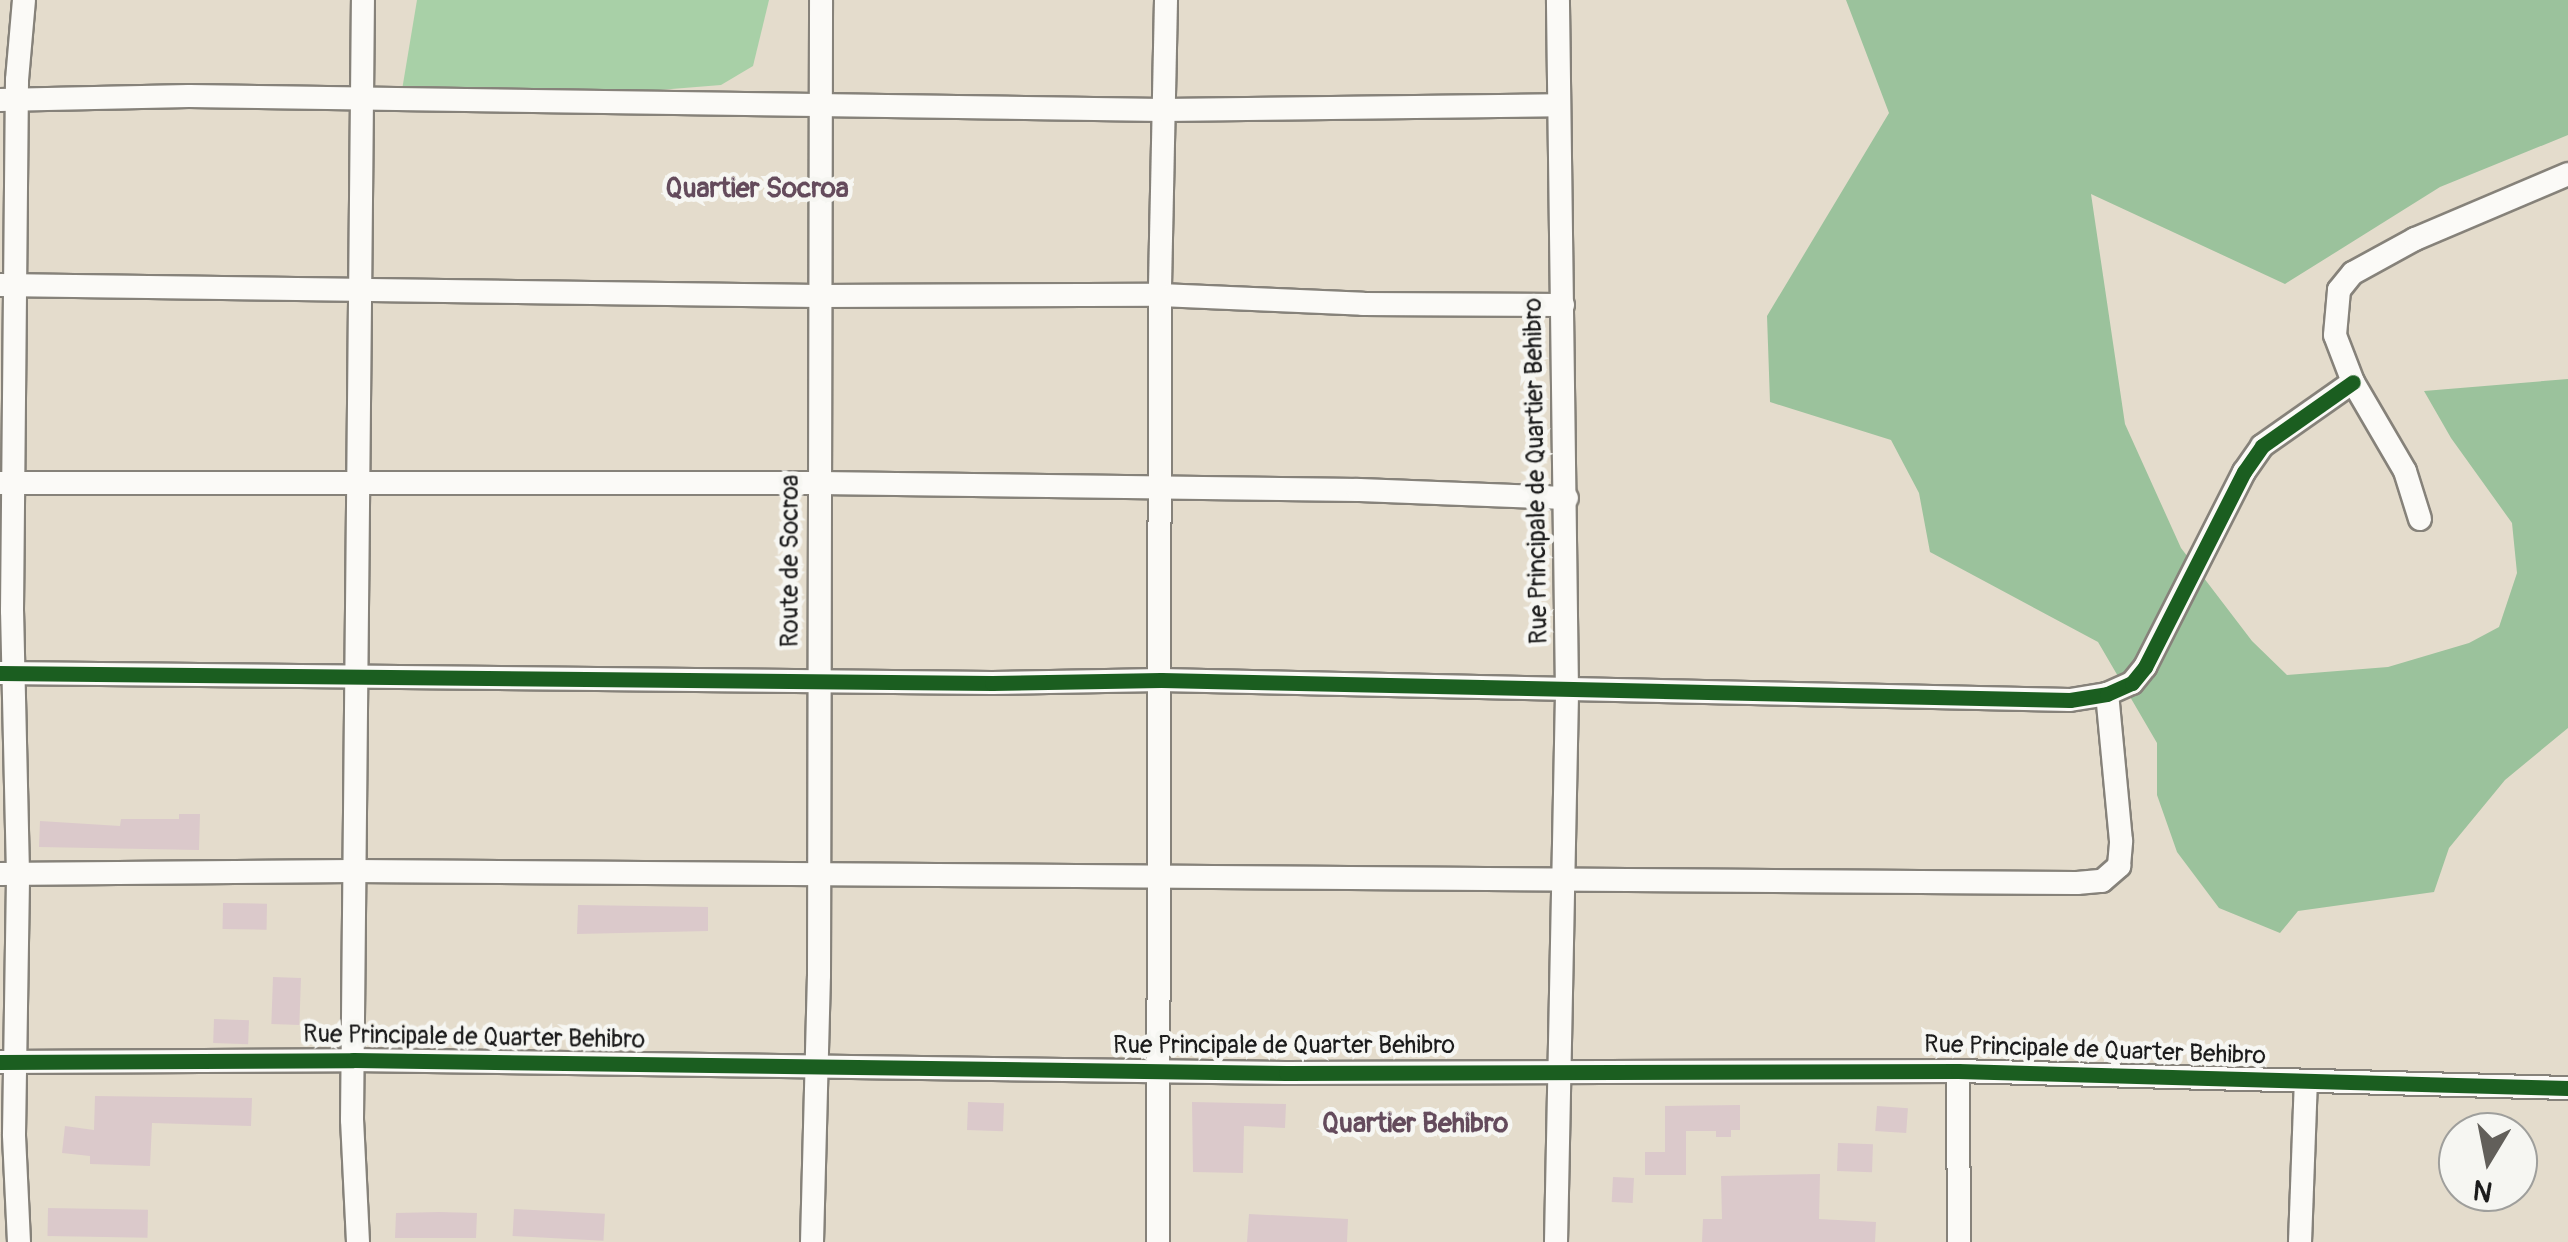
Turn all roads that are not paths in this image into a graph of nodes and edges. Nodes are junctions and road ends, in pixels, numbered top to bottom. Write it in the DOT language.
graph roads {
  1 [pos="24,0"];
  2 [pos="362,0"];
  3 [pos="821,0"];
  4 [pos="1166,0"];
  5 [pos="1558,0"];
  6 [pos="8,100"];
  7 [pos="361,102"];
  8 [pos="821,104"];
  9 [pos="1558,105"];
  10 [pos="1163,110"];
  11 [pos="2568,174"];
  12 [pos="7,285"];
  13 [pos="359,287"];
  14 [pos="1160,295"];
  15 [pos="818,296"];
  16 [pos="1563,305"];
  17 [pos="2354,382"];
  18 [pos="819,482"];
  19 [pos="7,483"];
  20 [pos="359,484"];
  21 [pos="1163,487"];
  22 [pos="1568,498"];
  23 [pos="2420,519"];
  24 [pos="7,673"];
  25 [pos="355,674"];
  26 [pos="818,679"];
  27 [pos="1161,680"];
  28 [pos="1567,692"];
  29 [pos="2107,694"];
  30 [pos="353,871"];
  31 [pos="9,874"];
  32 [pos="819,874"];
  33 [pos="1157,877"];
  34 [pos="1562,882"];
  35 [pos="353,1060"];
  36 [pos="7,1062"];
  37 [pos="816,1065"];
  38 [pos="1958,1070"];
  39 [pos="1556,1071"];
  40 [pos="1159,1072"];
  41 [pos="2306,1082"];
  42 [pos="2568,1088"];
  43 [pos="18,1242"];
  44 [pos="358,1242"];
  45 [pos="812,1242"];
  46 [pos="1158,1242"];
  47 [pos="1556,1242"];
  48 [pos="1959,1242"];
  49 [pos="2300,1242"];
  1 -- 6 [label="street"];
  2 -- 7 [label="street"];
  3 -- 8 [label="street, Route de Socroa"];
  4 -- 10 [label="street"];
  5 -- 9 [label="street, Rue Principale de Quartier Behibro"];
  6 -- 7 [label="street"];
  6 -- 12 [label="street"];
  7 -- 8 [label="street"];
  7 -- 13 [label="street"];
  8 -- 10 [label="street"];
  8 -- 15 [label="street, Route de Socroa"];
  9 -- 10 [label="street"];
  9 -- 16 [label="street, Rue Principale de Quartier Behibro"];
  10 -- 14 [label="street"];
  11 -- 17 [label="street"];
  12 -- 13 [label="street"];
  12 -- 19 [label="street"];
  13 -- 15 [label="street"];
  13 -- 20 [label="street"];
  14 -- 15 [label="street"];
  14 -- 16 [label="street"];
  14 -- 21 [label="street"];
  15 -- 18 [label="street, Route de Socroa"];
  16 -- 22 [label="street, Rue Principale de Quartier Behibro"];
  17 -- 23 [label="street"];
  17 -- 29 [label="street"];
  18 -- 20 [label="street"];
  18 -- 21 [label="street"];
  18 -- 26 [label="street, Route de Socroa"];
  19 -- 20 [label="street"];
  19 -- 24 [label="street"];
  20 -- 25 [label="street"];
  21 -- 22 [label="street"];
  21 -- 27 [label="street"];
  22 -- 28 [label="street, Rue Principale de Quartier Behibro"];
  24 -- 25 [label="street"];
  24 -- 31 [label="street"];
  25 -- 26 [label="street"];
  25 -- 30 [label="street"];
  26 -- 27 [label="street"];
  26 -- 32 [label="street, Route de Socroa"];
  27 -- 28 [label="street"];
  27 -- 33 [label="street"];
  28 -- 29 [label="street"];
  28 -- 34 [label="street, Rue Principale de Quartier Behibro"];
  29 -- 34 [label="street"];
  30 -- 31 [label="street"];
  30 -- 32 [label="street"];
  30 -- 35 [label="street"];
  31 -- 36 [label="street"];
  32 -- 33 [label="street"];
  32 -- 37 [label="street, Route de Socroa"];
  33 -- 34 [label="street"];
  33 -- 40 [label="street"];
  34 -- 39 [label="street, Rue Principale de Quartier Behibro"];
  35 -- 36 [label="street, Rue Principale de Quarter Behibro"];
  35 -- 37 [label="street, Rue Principale de Quarter Behibro"];
  35 -- 44 [label="street"];
  36 -- 43 [label="street"];
  37 -- 40 [label="street, Rue Principale de Quarter Behibro"];
  37 -- 45 [label="street, Route de Socroa"];
  38 -- 39 [label="street, Rue Principale de Quarter Behibro"];
  38 -- 41 [label="street, Rue Principale de Quarter Behibro"];
  38 -- 48 [label="street"];
  39 -- 40 [label="street, Rue Principale de Quarter Behibro"];
  39 -- 47 [label="street, Rue Principale de Quartier Behibro"];
  40 -- 46 [label="street"];
  41 -- 42 [label="street, Rue Principale de Quarter Behibro"];
  41 -- 49 [label="street"];
}
